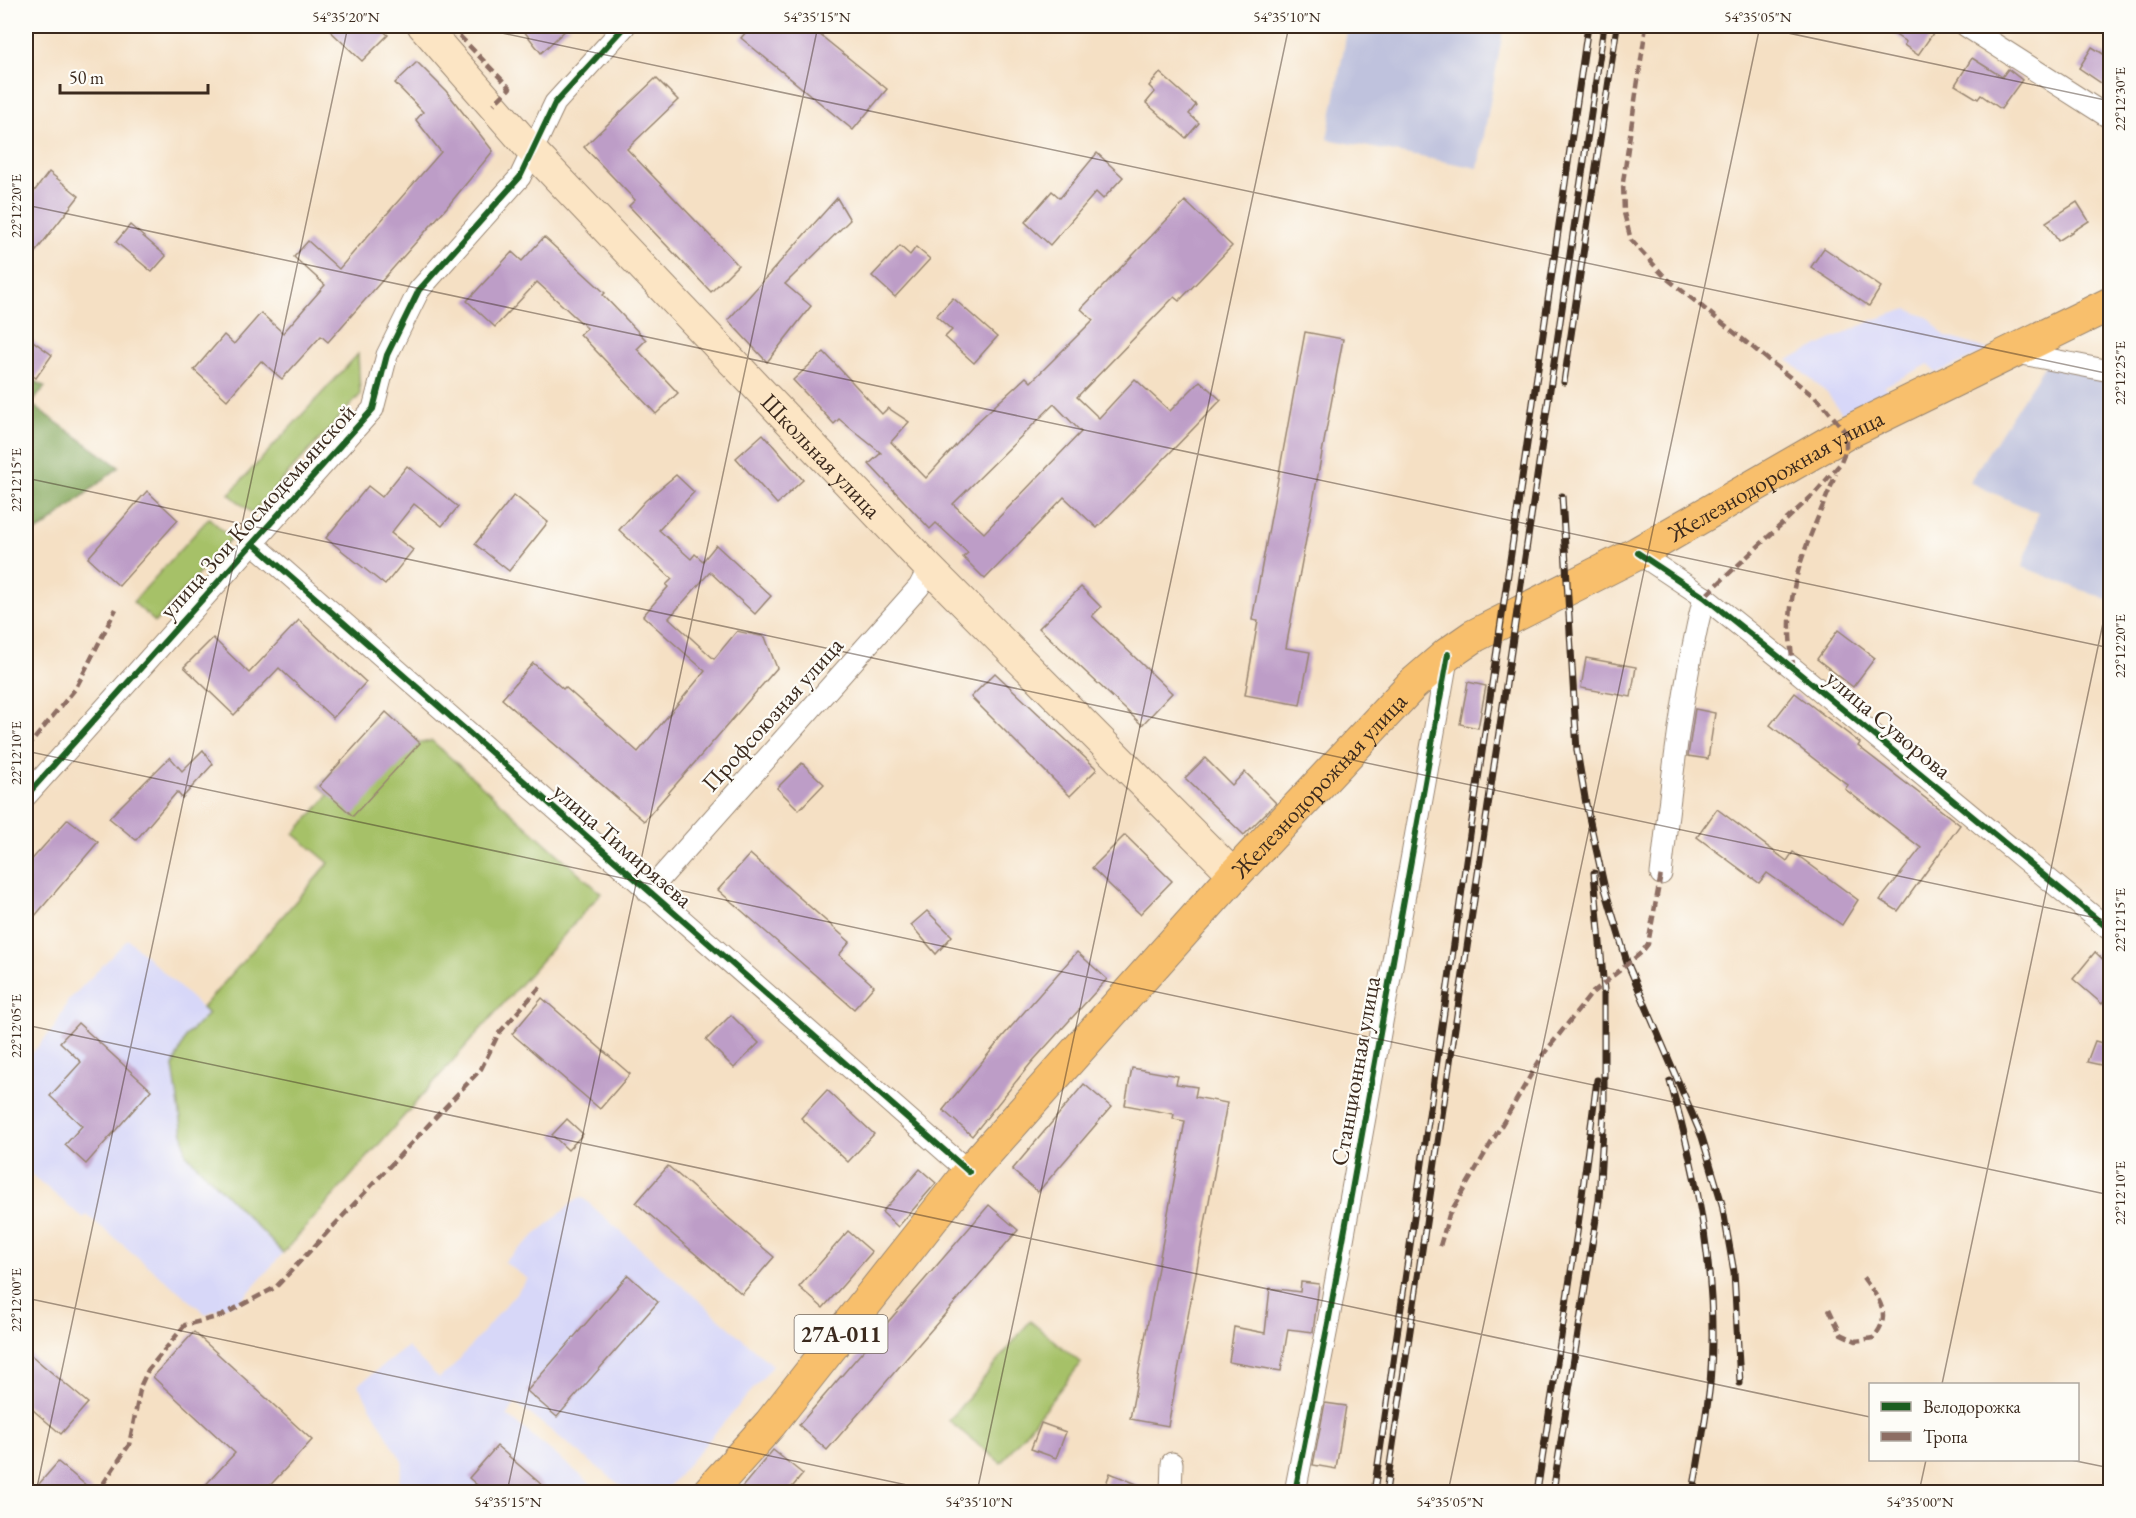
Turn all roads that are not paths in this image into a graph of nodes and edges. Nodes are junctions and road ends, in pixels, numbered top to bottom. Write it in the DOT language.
graph roads {
  1 [pos="423,26"];
  2 [pos="625,26"];
  3 [pos="1966,26"];
  4 [pos="2110,118"];
  5 [pos="534,153"];
  6 [pos="2110,304"];
  7 [pos="2012,352"];
  8 [pos="2110,371"];
  9 [pos="254,544"];
  10 [pos="1638,553"];
  11 [pos="929,568"];
  12 [pos="1704,597"];
  13 [pos="1448,654"];
  14 [pos="26,796"];
  15 [pos="1662,874"];
  16 [pos="1234,875"];
  17 [pos="648,891"];
  18 [pos="2110,930"];
  19 [pos="969,1172"];
  20 [pos="1172,1463"];
  21 [pos="710,1492"];
  22 [pos="1171,1492"];
  23 [pos="1294,1492"];
  1 -- 5 [label="main road, Школьная улица"];
  2 -- 5 [label="street, улица Зои Космодемьянской"];
  3 -- 4 [label="street"];
  5 -- 9 [label="street, улица Зои Космодемьянской"];
  5 -- 11 [label="main road, Школьная улица"];
  6 -- 7 [label="main road, Железнодорожная улица / 27А-011"];
  7 -- 8 [label="street"];
  7 -- 10 [label="main road, Железнодорожная улица / 27А-011"];
  9 -- 14 [label="street, улица Зои Космодемьянской"];
  9 -- 17 [label="street, улица Тимирязева"];
  10 -- 12 [label="street, улица Суворова"];
  10 -- 13 [label="main road, Железнодорожная улица / 27А-011"];
  11 -- 16 [label="main road, Школьная улица"];
  11 -- 17 [label="street, Профсоюзная улица"];
  12 -- 15 [label="street"];
  12 -- 18 [label="street, улица Суворова"];
  13 -- 16 [label="main road, Железнодорожная улица / 27А-011"];
  13 -- 23 [label="street, Станционная улица"];
  16 -- 19 [label="main road, Железнодорожная улица / 27А-011"];
  17 -- 19 [label="street, улица Тимирязева"];
  19 -- 21 [label="main road, Железнодорожная улица / 27А-011"];
  20 -- 22 [label="street"];
}
